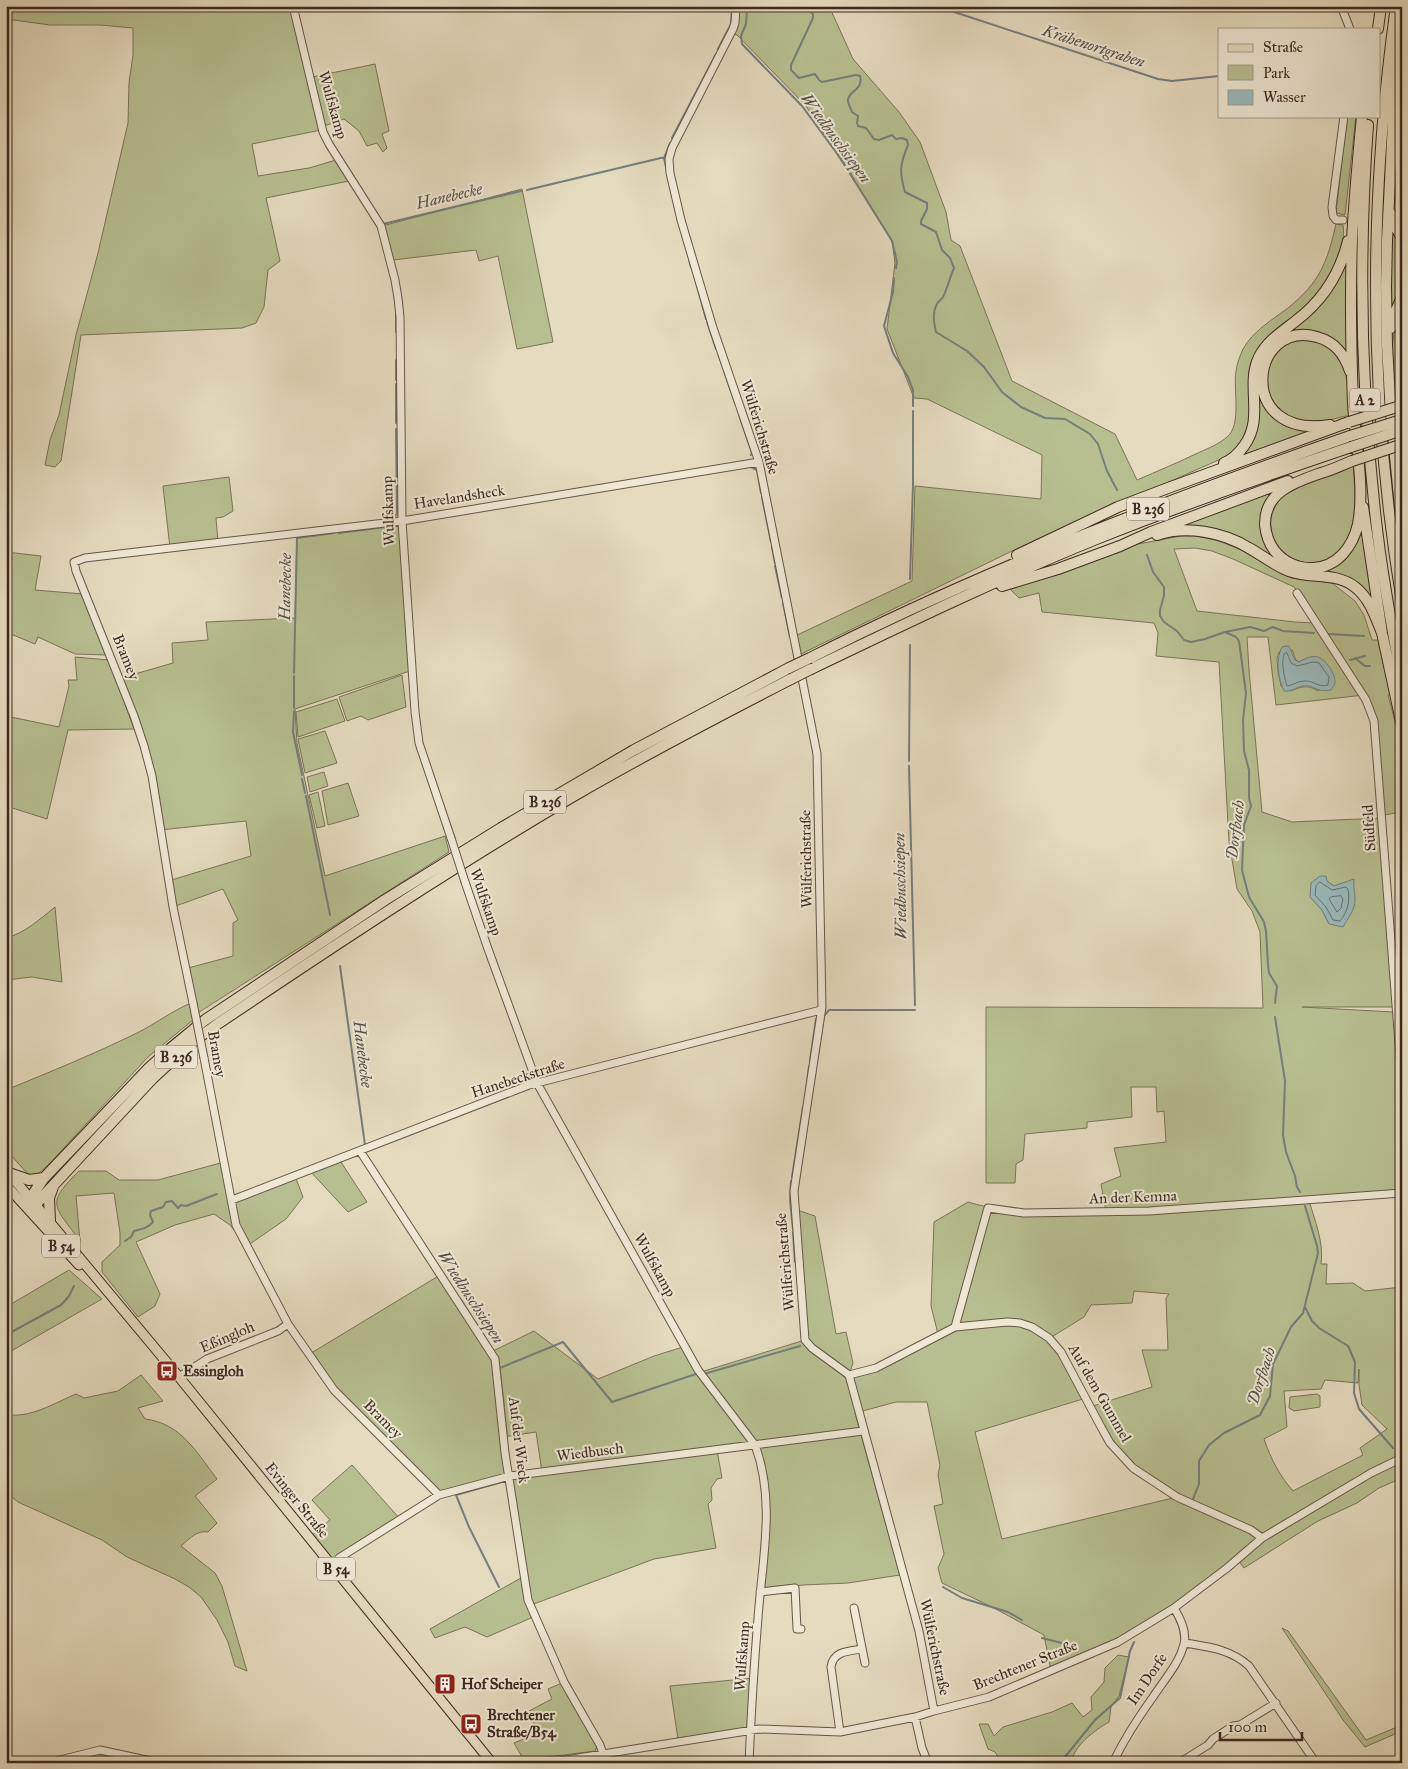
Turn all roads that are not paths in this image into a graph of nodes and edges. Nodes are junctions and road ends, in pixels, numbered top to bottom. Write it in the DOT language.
graph roads {
  1 [pos="293,6"];
  2 [pos="736,6"];
  3 [pos="1341,6"];
  4 [pos="1381,6"];
  5 [pos="1396,6"];
  6 [pos="1350,28"];
  7 [pos="1378,28"];
  8 [pos="1391,38"];
  9 [pos="1344,118"];
  10 [pos="1362,118"];
  11 [pos="1369,118"];
  12 [pos="1390,185"];
  13 [pos="1354,213"];
  14 [pos="1343,220"];
  15 [pos="1402,238"];
  16 [pos="1402,298"];
  17 [pos="1389,354"];
  18 [pos="1353,402"];
  19 [pos="1399,406"];
  20 [pos="1349,422"];
  21 [pos="1400,425"];
  22 [pos="1351,441"];
  23 [pos="1401,445"];
  24 [pos="1352,461"];
  25 [pos="759,462"];
  26 [pos="1397,478"];
  27 [pos="1359,482"];
  28 [pos="1168,488"];
  29 [pos="1402,500"];
  30 [pos="402,521"];
  31 [pos="1402,527"];
  32 [pos="1120,546"];
  33 [pos="74,562"];
  34 [pos="950,591"];
  35 [pos="1297,593"];
  36 [pos="958,600"];
  37 [pos="1402,602"];
  38 [pos="1382,633"];
  39 [pos="810,664"];
  40 [pos="790,673"];
  41 [pos="1402,682"];
  42 [pos="1402,726"];
  43 [pos="821,1010"];
  44 [pos="1402,1082"];
  45 [pos="537,1083"];
  46 [pos="360,1151"];
  47 [pos="8,1172"];
  48 [pos="44,1178"];
  49 [pos="6,1185"];
  50 [pos="54,1186"];
  51 [pos="1402,1192"];
  52 [pos="232,1200"];
  53 [pos="28,1203"];
  54 [pos="50,1220"];
  55 [pos="96,1279"];
  56 [pos="288,1324"];
  57 [pos="955,1327"];
  58 [pos="849,1375"];
  59 [pos="179,1377"];
  60 [pos="863,1432"];
  61 [pos="755,1445"];
  62 [pos="1402,1458"];
  63 [pos="510,1476"];
  64 [pos="439,1495"];
  65 [pos="1262,1538"];
  66 [pos="339,1558"];
  67 [pos="760,1592"];
  68 [pos="854,1608"];
  69 [pos="1174,1608"];
  70 [pos="801,1629"];
  71 [pos="1184,1643"];
  72 [pos="862,1649"];
  73 [pos="865,1664"];
  74 [pos="1276,1703"];
  75 [pos="934,1711"];
  76 [pos="914,1717"];
  77 [pos="751,1730"];
  78 [pos="840,1732"];
  79 [pos="603,1754"];
  80 [pos="48,1763"];
  81 [pos="160,1763"];
  82 [pos="492,1763"];
  83 [pos="547,1763"];
  84 [pos="749,1763"];
  85 [pos="928,1763"];
  86 [pos="1113,1763"];
  87 [pos="1179,1763"];
  88 [pos="1316,1763"];
  1 -- 30 [label="street, Wulfskamp"];
  2 -- 25 [label="street, Wülferichstraße"];
  3 -- 6 [label="street"];
  4 -- 7 [label="highway"];
  5 -- 8 [label="highway, A 2"];
  8 -- 12 [label="highway"];
  8 -- 37 [label="highway, A 2"];
  9 -- 14 [label="street"];
  10 -- 13 [label="highway"];
  11 -- 41 [label="highway, A 2"];
  12 -- 15 [label="highway"];
  12 -- 17 [label="highway"];
  13 -- 18 [label="highway"];
  13 -- 28 [label="highway"];
  16 -- 17 [label="highway"];
  17 -- 26 [label="highway"];
  18 -- 20 [label="highway"];
  18 -- 27 [label="highway"];
  19 -- 20 [label="highway, bridge"];
  20 -- 28 [label="highway"];
  21 -- 22 [label="highway, B 236, bridge"];
  22 -- 34 [label="highway, B 236"];
  22 -- 36 [label="highway, B 236"];
  23 -- 24 [label="highway, bridge"];
  24 -- 27 [label="highway"];
  24 -- 32 [label="highway"];
  25 -- 30 [label="street, Havelandsheck"];
  25 -- 43 [label="street, Wülferichstraße"];
  26 -- 29 [label="highway"];
  26 -- 31 [label="highway"];
  27 -- 38 [label="highway"];
  28 -- 34 [label="highway"];
  30 -- 33 [label="street, Havelandsheck"];
  30 -- 45 [label="street, Wulfskamp, bridge"];
  32 -- 36 [label="highway"];
  32 -- 38 [label="highway"];
  33 -- 52 [label="street, Bramey, bridge"];
  34 -- 39 [label="highway, B 236"];
  35 -- 44 [label="street, Südfeld"];
  36 -- 39 [label="highway, B 236"];
  38 -- 42 [label="highway"];
  39 -- 40 [label="highway, B 236, bridge"];
  40 -- 48 [label="highway, B 236"];
  40 -- 50 [label="highway, B 236"];
  43 -- 45 [label="street, Hanebeckstraße"];
  43 -- 58 [label="street, Wülferichstraße"];
  45 -- 46 [label="street, Hanebeckstraße"];
  45 -- 61 [label="street, Wulfskamp"];
  46 -- 52 [label="street, Hanebeckstraße"];
  46 -- 63 [label="street, Auf der Wieck"];
  47 -- 48 [label="highway"];
  47 -- 53 [label="main road, B 54"];
  48 -- 53 [label="highway, B 236"];
  49 -- 53 [label="main road, B 54"];
  50 -- 53 [label="highway, B 236"];
  50 -- 54 [label="highway"];
  51 -- 57 [label="street, An der Kemna"];
  52 -- 56 [label="street, Bramey"];
  53 -- 54 [label="main road, B 54"];
  53 -- 55 [label="main road, B 54"];
  54 -- 55 [label="main road, B 54"];
  55 -- 59 [label="main road, Evinger Straße / B 54"];
  56 -- 59 [label="street, Eßingloh"];
  56 -- 64 [label="street, Bramey"];
  57 -- 58 [label="street, Auf dem Gummel"];
  57 -- 65 [label="street, Auf dem Gummel"];
  58 -- 60 [label="street, Wülferichstraße"];
  59 -- 82 [label="main road, Evinger Straße / B 54"];
  60 -- 61 [label="street, Wiedbusch"];
  60 -- 75 [label="street, Wülferichstraße"];
  61 -- 63 [label="street, Wiedbusch"];
  61 -- 67 [label="street, Wulfskamp"];
  62 -- 65 [label="street, Brechtener Straße"];
  63 -- 64 [label="street, Wiedbusch"];
  63 -- 79 [label="street, Auf der Wieck"];
  64 -- 66 [label="street, Wiedbusch"];
  65 -- 69 [label="street, Brechtener Straße"];
  67 -- 70 [label="street"];
  67 -- 77 [label="street, Wulfskamp"];
  68 -- 72 [label="street"];
  69 -- 71 [label="street, Im Dorfe"];
  69 -- 75 [label="street, Brechtener Straße"];
  71 -- 74 [label="street"];
  71 -- 86 [label="street, Im Dorfe"];
  72 -- 73 [label="street"];
  72 -- 78 [label="street"];
  74 -- 87 [label="street"];
  74 -- 88 [label="street"];
  75 -- 76 [label="street, Brechtener Straße"];
  76 -- 78 [label="street, Brechtener Straße"];
  76 -- 85 [label="street"];
  77 -- 78 [label="street, Brechtener Straße"];
  77 -- 79 [label="street, Brechtener Straße"];
  77 -- 84 [label="street, Wulfskamp"];
  79 -- 83 [label="street, Brechtener Straße"];
  80 -- 81 [label="street"];
}
